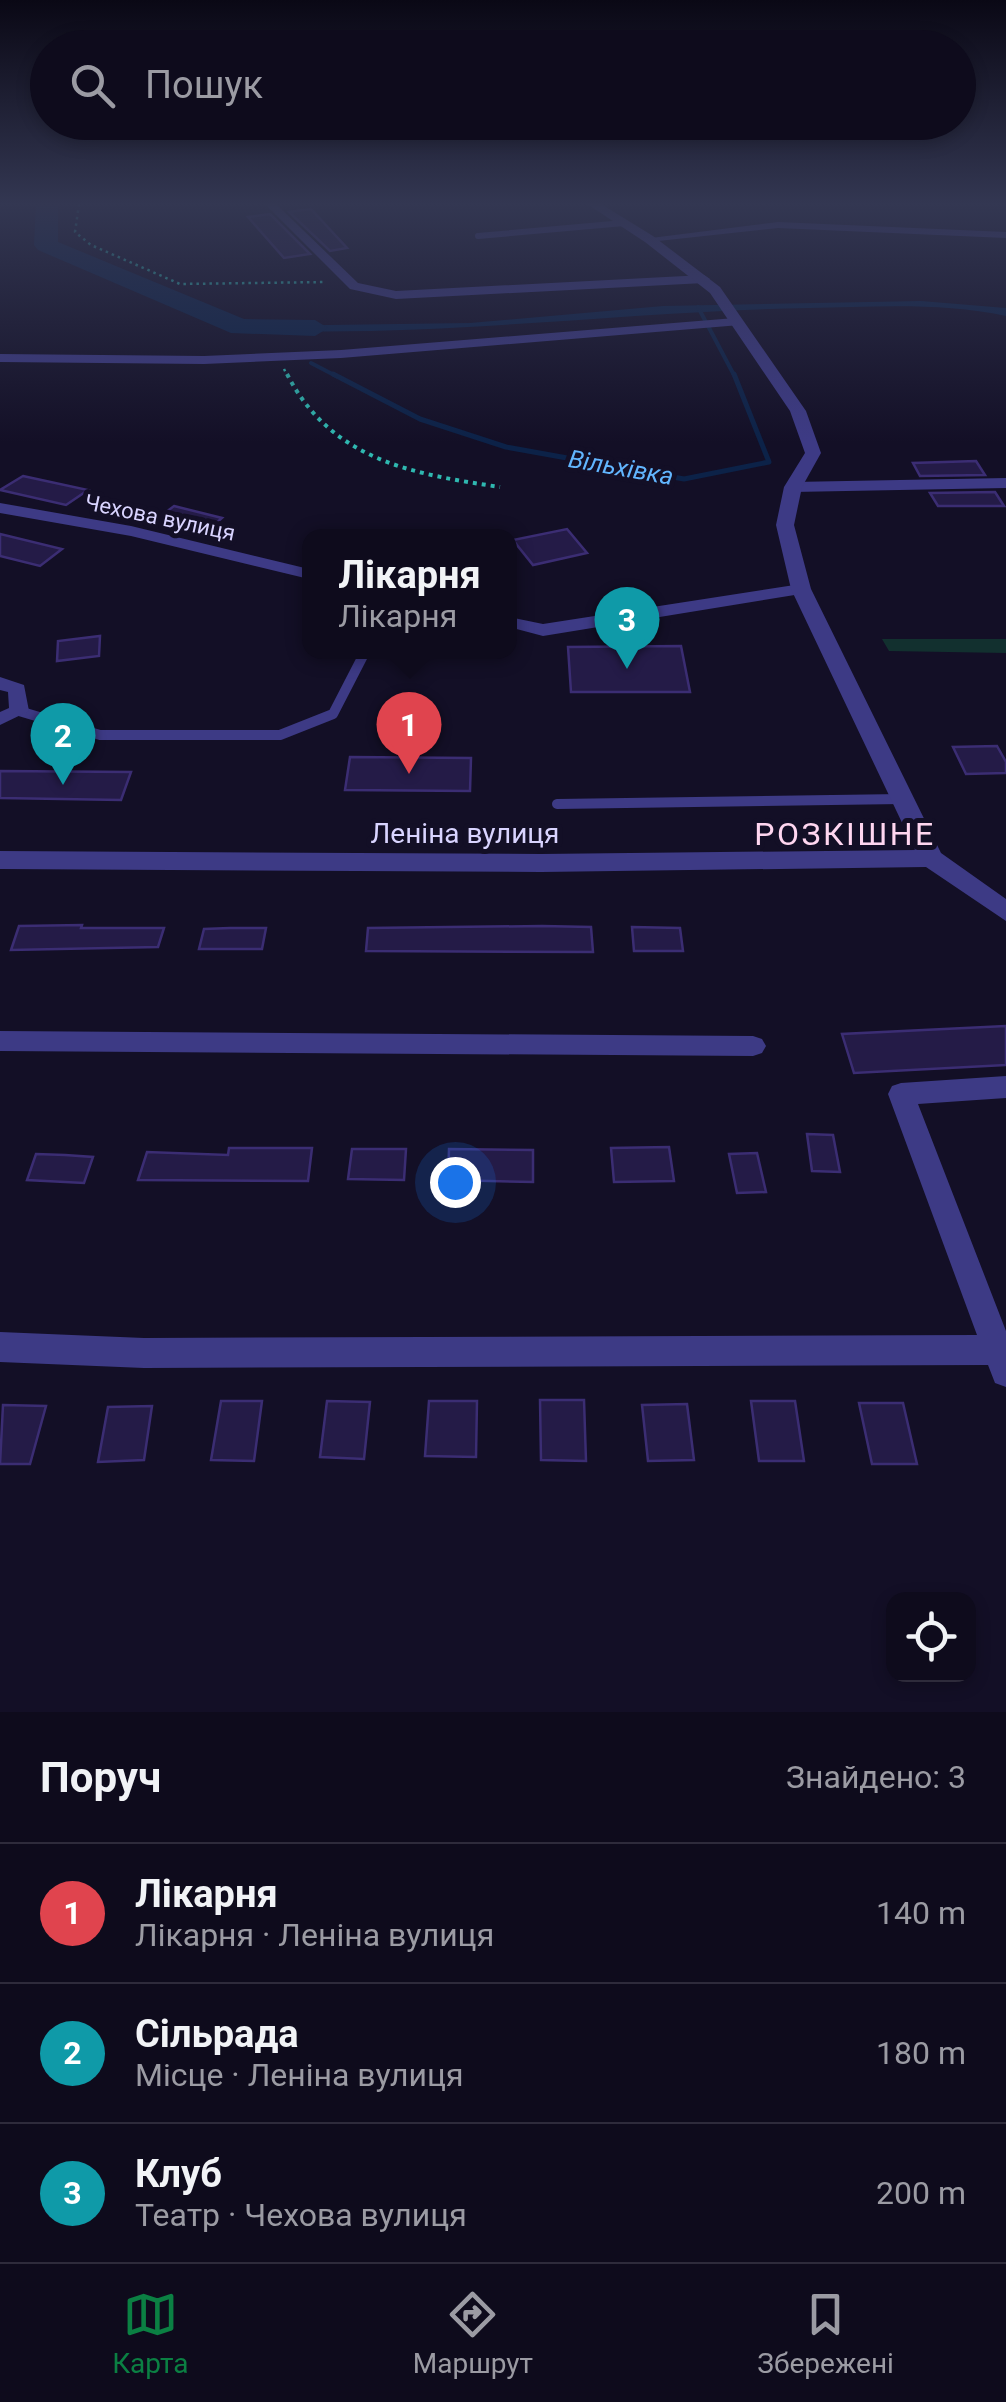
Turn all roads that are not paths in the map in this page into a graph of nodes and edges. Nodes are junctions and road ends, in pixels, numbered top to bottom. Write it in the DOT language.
graph roads {
  1 [pos="357,284"];
  2 [pos="710,284"];
  3 [pos="733,318"];
  4 [pos="0,358"];
  5 [pos="1006,482"];
  6 [pos="794,487"];
  7 [pos="0,508"];
  8 [pos="302,572"];
  9 [pos="802,589"];
  10 [pos="517,624"];
  11 [pos="361,659"];
  12 [pos="0,683"];
  13 [pos="10,715"];
  14 [pos="906,799"];
  15 [pos="558,804"];
  16 [pos="931,858"];
  17 [pos="0,860"];
  18 [pos="1006,912"];
  19 [pos="0,1041"];
  20 [pos="752,1046"];
  21 [pos="1006,1086"];
  22 [pos="0,1347"];
  23 [pos="1003,1356"];
  1 -- 2 [label="street"];
  2 -- 3 [label="street"];
  3 -- 4 [label="street"];
  3 -- 6 [label="street"];
  5 -- 6 [label="street"];
  6 -- 9 [label="street"];
  7 -- 8 [label="street, Чехова вулиця"];
  9 -- 10 [label="street"];
  9 -- 14 [label="street"];
  11 -- 13 [label="lane"];
  12 -- 13 [label="street"];
  14 -- 15 [label="lane"];
  14 -- 16 [label="street"];
  16 -- 17 [label="street, Леніна вулиця"];
  16 -- 18 [label="street"];
  19 -- 20 [label="street"];
  21 -- 23 [label="street"];
  22 -- 23 [label="street"];
}
